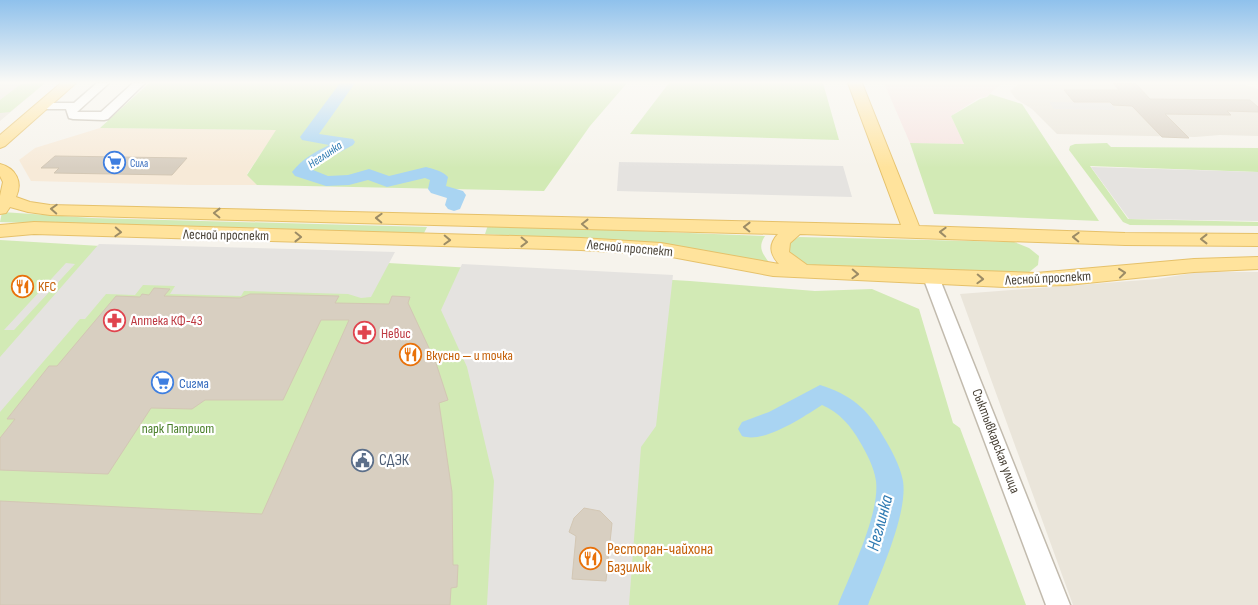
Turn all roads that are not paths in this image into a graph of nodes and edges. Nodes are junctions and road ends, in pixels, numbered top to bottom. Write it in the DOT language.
graph roads {
  1 [pos="21,111"];
  2 [pos="38,111"];
  3 [pos="71,111"];
  4 [pos="109,111"];
  5 [pos="866,111"];
  6 [pos="0,128"];
  7 [pos="0,143"];
  8 [pos="0,169"];
  9 [pos="4,205"];
  10 [pos="796,228"];
  11 [pos="0,231"];
  12 [pos="912,231"];
  13 [pos="1256,241"];
  14 [pos="1258,263"];
  15 [pos="806,272"];
  16 [pos="931,277"];
  17 [pos="1058,605"];
  1 -- 6 [label="main road"];
  2 -- 7 [label="main road"];
  3 -- 4 [label="street"];
  5 -- 12 [label="main road"];
  8 -- 9 [label="main road"];
  10 -- 9 [label="main road, Лесной проспект, one-way"];
  10 -- 12 [label="main road, Лесной проспект"];
  10 -- 15 [label="main road"];
  11 -- 15 [label="main road, Лесной проспект, one-way"];
  13 -- 12 [label="main road, Лесной проспект, one-way"];
  16 -- 14 [label="main road, Лесной проспект, one-way"];
  15 -- 16 [label="main road, Лесной проспект, one-way"];
  16 -- 17 [label="street, Сыктывкарская улица"];
}
